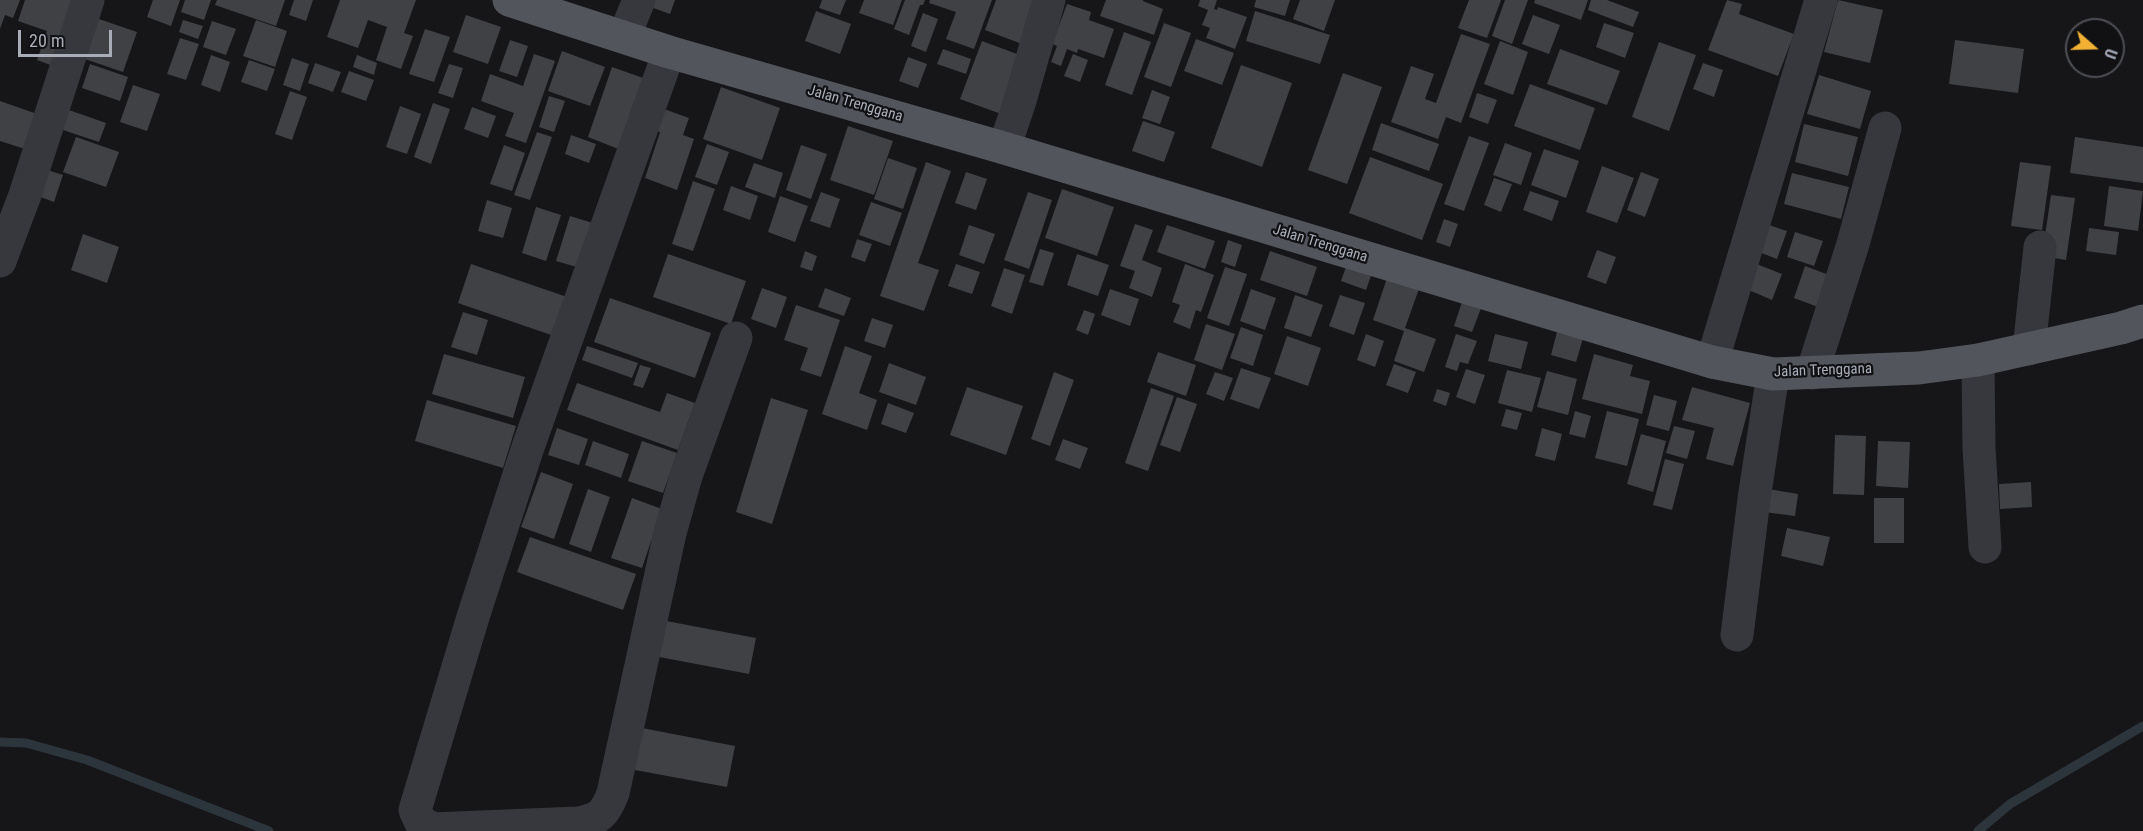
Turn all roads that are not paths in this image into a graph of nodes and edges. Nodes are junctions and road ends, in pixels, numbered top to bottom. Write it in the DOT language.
graph roads {
  1 [pos="88,0"];
  2 [pos="509,0"];
  3 [pos="639,0"];
  4 [pos="1049,0"];
  5 [pos="1821,0"];
  6 [pos="624,37"];
  7 [pos="669,52"];
  8 [pos="1885,128"];
  9 [pos="1004,148"];
  10 [pos="2040,247"];
  11 [pos="0,261"];
  12 [pos="2143,321"];
  13 [pos="736,338"];
  14 [pos="2029,349"];
  15 [pos="1978,360"];
  16 [pos="1712,362"];
  17 [pos="1812,373"];
  18 [pos="1773,374"];
  19 [pos="1985,547"];
  20 [pos="1737,635"];
  1 -- 11 [label="street"];
  2 -- 6 [label="main road, Jalan Trenggana"];
  3 -- 6 [label="street"];
  4 -- 9 [label="street"];
  5 -- 16 [label="street"];
  6 -- 7 [label="main road, Jalan Trenggana"];
  7 -- 9 [label="main road, Jalan Trenggana"];
  7 -- 13 [label="street"];
  8 -- 17 [label="street"];
  9 -- 16 [label="main road, Jalan Trenggana"];
  10 -- 14 [label="street"];
  12 -- 14 [label="main road, Jalan Trenggana"];
  14 -- 15 [label="main road, Jalan Trenggana"];
  15 -- 17 [label="main road, Jalan Trenggana"];
  15 -- 19 [label="street"];
  16 -- 18 [label="main road, Jalan Trenggana"];
  17 -- 18 [label="main road, Jalan Trenggana"];
  18 -- 20 [label="street"];
}
